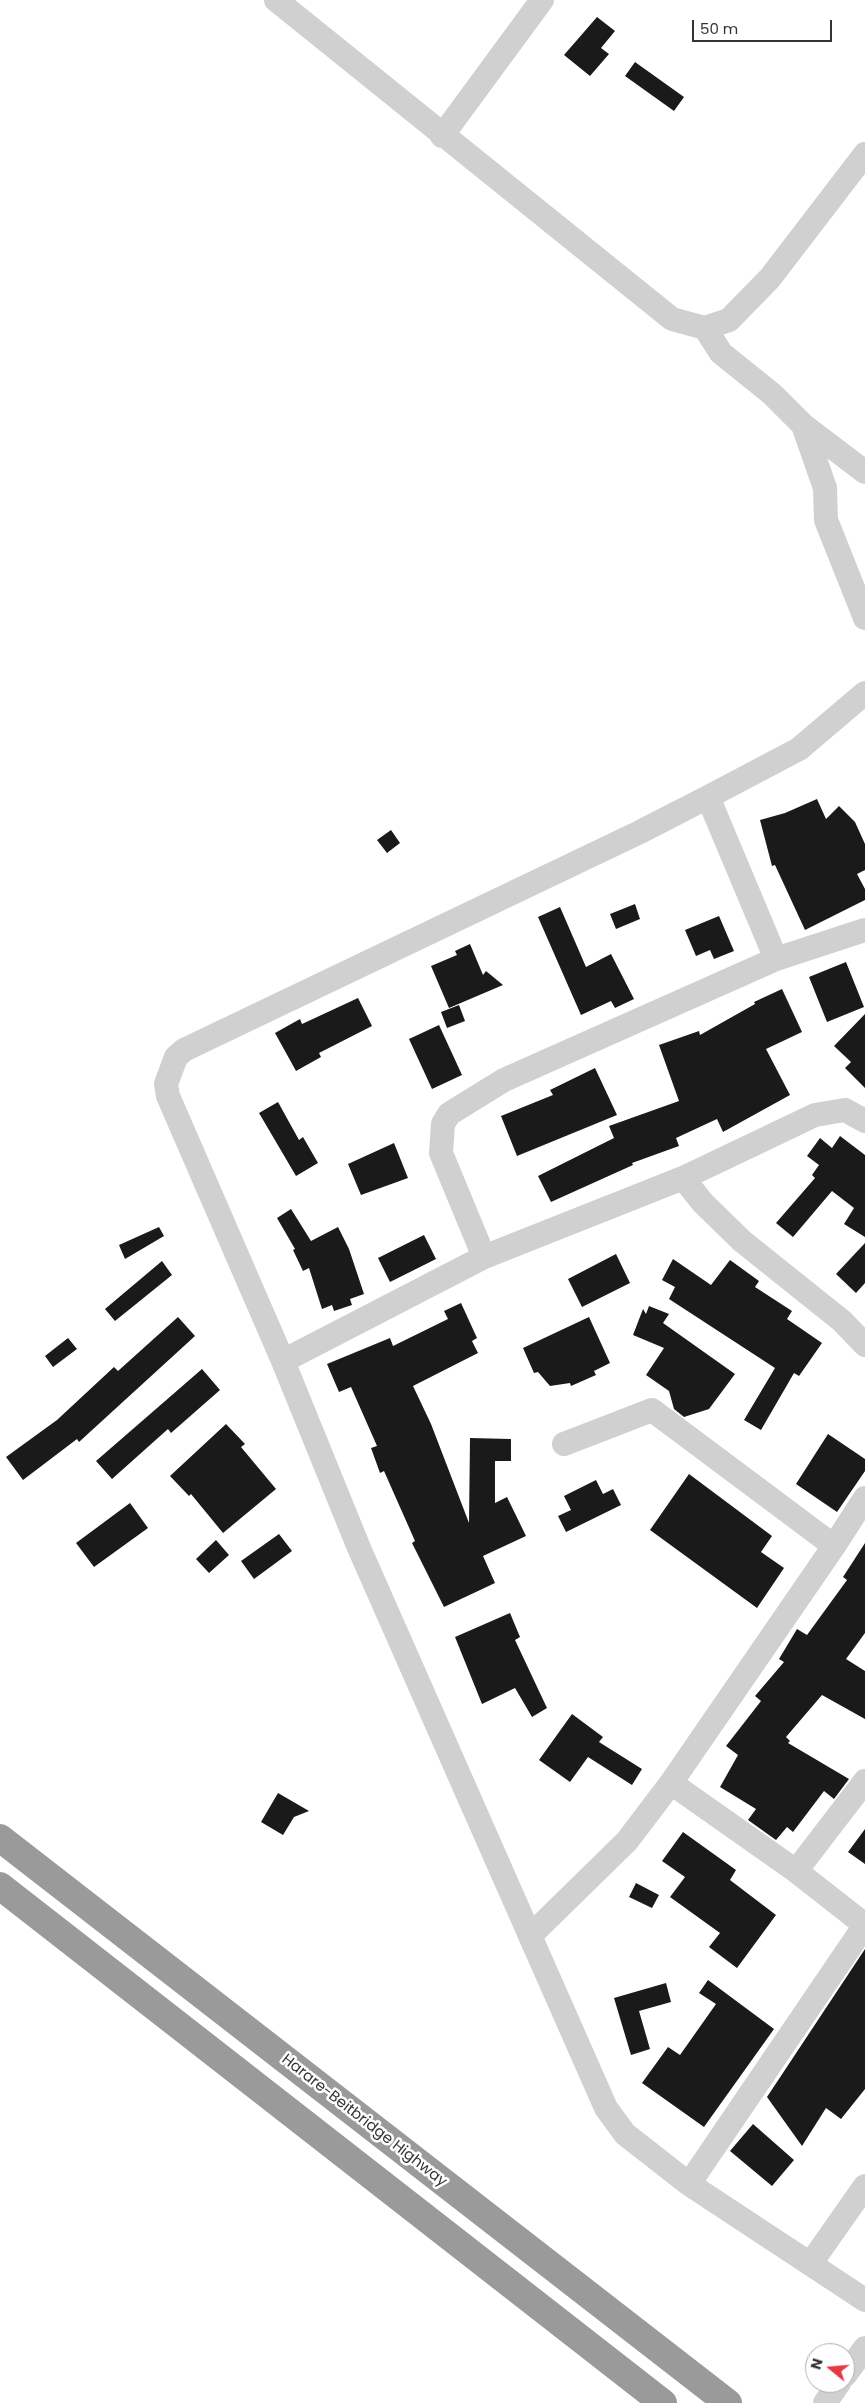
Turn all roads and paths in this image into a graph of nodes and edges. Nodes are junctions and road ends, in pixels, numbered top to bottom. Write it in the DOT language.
graph roads {
  1 [pos="276,0"];
  2 [pos="542,0"];
  3 [pos="442,136"];
  4 [pos="865,154"];
  5 [pos="705,328"];
  6 [pos="803,425"];
  7 [pos="865,472"];
  8 [pos="865,618"];
  9 [pos="865,692"];
  10 [pos="708,797"];
  11 [pos="865,930"];
  12 [pos="776,959"];
  13 [pos="865,1121"];
  14 [pos="683,1178"];
  15 [pos="484,1257"];
  16 [pos="865,1345"];
  17 [pos="283,1361"];
  18 [pos="564,1444"];
  19 [pos="865,1498"];
  20 [pos="834,1546"];
  21 [pos="865,1781"];
  22 [pos="671,1783"];
  23 [pos="0,1838"];
  24 [pos="796,1871"];
  25 [pos="0,1886"];
  26 [pos="865,1925"];
  27 [pos="530,1936"];
  28 [pos="689,2184"];
  29 [pos="865,2186"];
  30 [pos="811,2263"];
  31 [pos="865,2300"];
  32 [pos="865,2348"];
  33 [pos="855,2362"];
  34 [pos="663,2403"];
  35 [pos="728,2403"];
  1 -- 3 [label="street"];
  2 -- 3 [label="street"];
  3 -- 5 [label="street"];
  4 -- 5 [label="street"];
  5 -- 6 [label="street"];
  6 -- 7 [label="street"];
  6 -- 8 [label="street"];
  9 -- 10 [label="street"];
  10 -- 12 [label="street"];
  10 -- 17 [label="street"];
  11 -- 12 [label="street"];
  12 -- 15 [label="street"];
  13 -- 14 [label="street"];
  14 -- 15 [label="street"];
  14 -- 16 [label="street"];
  15 -- 17 [label="street"];
  17 -- 27 [label="street"];
  18 -- 20 [label="street"];
  19 -- 20 [label="street"];
  20 -- 22 [label="street"];
  21 -- 24 [label="street"];
  22 -- 24 [label="street"];
  22 -- 27 [label="street"];
  23 -- 35 [label="highway, Harare-Beitbridge Highway"];
  24 -- 26 [label="street"];
  25 -- 34 [label="highway"];
  26 -- 28 [label="street"];
  27 -- 28 [label="street"];
  28 -- 30 [label="street"];
  29 -- 30 [label="street"];
  30 -- 31 [label="street"];
  32 -- 33 [label="street"];
}
